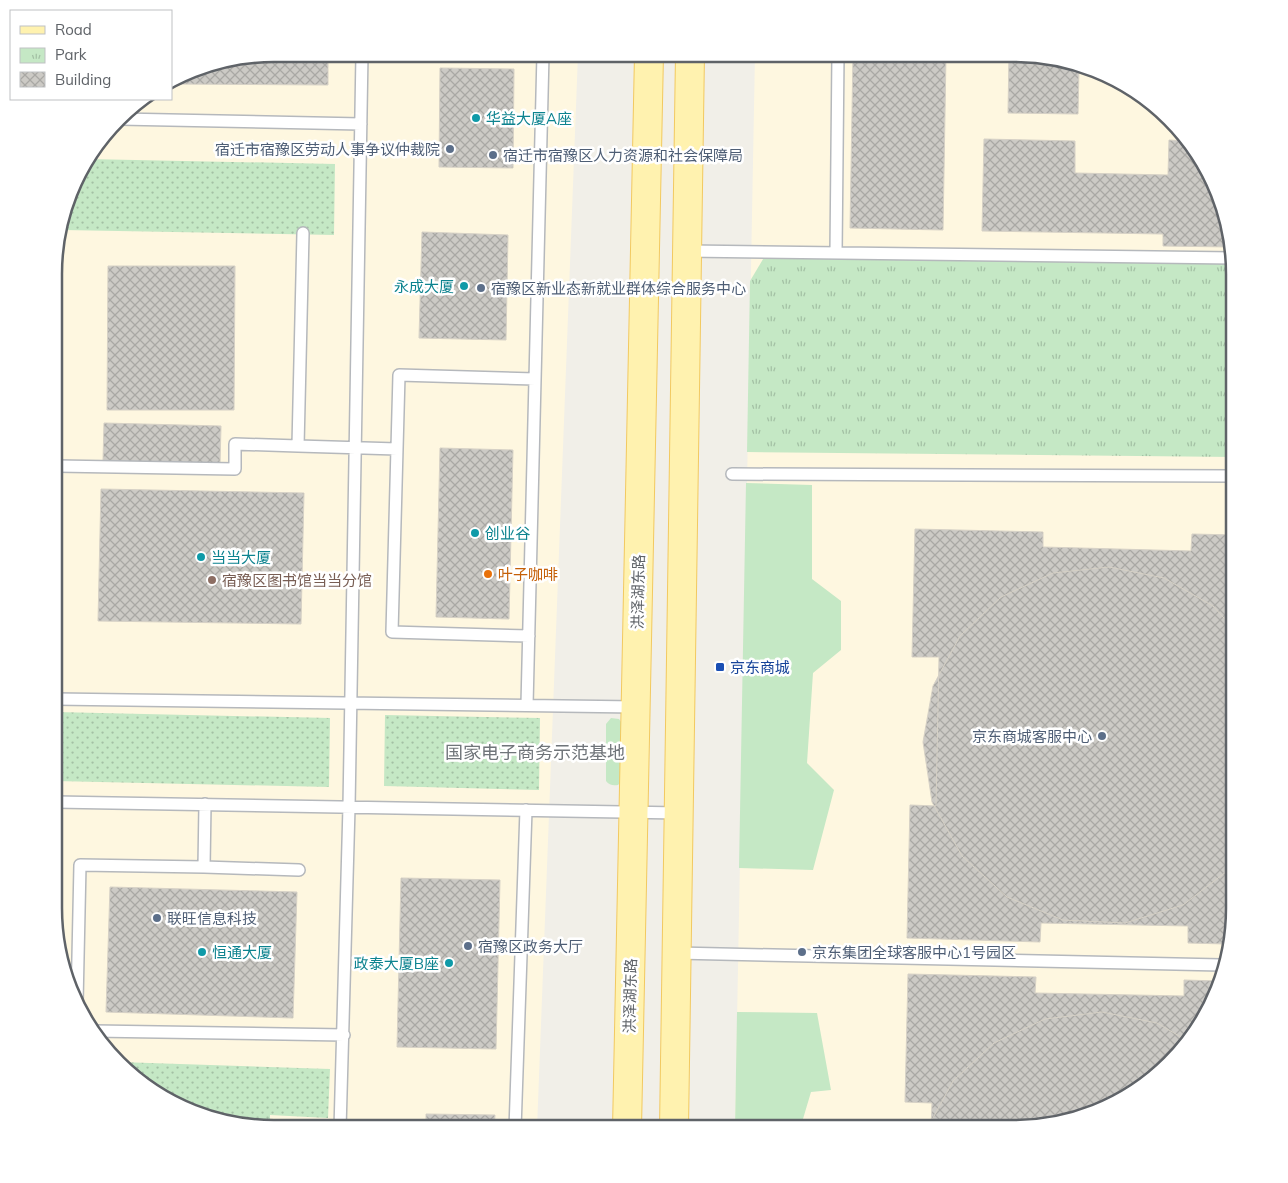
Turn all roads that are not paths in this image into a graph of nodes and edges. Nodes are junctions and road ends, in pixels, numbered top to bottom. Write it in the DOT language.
graph roads {
  1 [pos="362,62"];
  2 [pos="542,62"];
  3 [pos="649,62"];
  4 [pos="690,62"];
  5 [pos="838,62"];
  6 [pos="130,119"];
  7 [pos="361,124"];
  8 [pos="302,233"];
  9 [pos="687,251"];
  10 [pos="836,253"];
  11 [pos="1225,258"];
  12 [pos="535,379"];
  13 [pos="298,446"];
  14 [pos="355,448"];
  15 [pos="397,449"];
  16 [pos="62,466"];
  17 [pos="732,474"];
  18 [pos="1226,476"];
  19 [pos="529,636"];
  20 [pos="62,699"];
  21 [pos="350,703"];
  22 [pos="527,705"];
  23 [pos="636,707"];
  24 [pos="62,802"];
  25 [pos="205,804"];
  26 [pos="349,807"];
  27 [pos="526,810"];
  28 [pos="634,812"];
  29 [pos="679,813"];
  30 [pos="204,867"];
  31 [pos="300,870"];
  32 [pos="677,953"];
  33 [pos="1218,965"];
  34 [pos="77,986"];
  35 [pos="101,1031"];
  36 [pos="344,1035"];
  37 [pos="340,1120"];
  38 [pos="515,1120"];
  39 [pos="627,1120"];
  40 [pos="674,1120"];
  1 -- 7 [label="lane"];
  2 -- 12 [label="lane"];
  3 -- 23 [label="main road, 洪泽湖东路"];
  4 -- 9 [label="main road"];
  5 -- 10 [label="lane"];
  6 -- 7 [label="lane"];
  7 -- 14 [label="lane"];
  8 -- 13 [label="lane"];
  9 -- 10 [label="lane"];
  9 -- 29 [label="main road"];
  10 -- 11 [label="lane"];
  12 -- 15 [label="lane"];
  12 -- 19 [label="lane"];
  13 -- 14 [label="lane"];
  13 -- 16 [label="lane"];
  14 -- 15 [label="lane"];
  14 -- 21 [label="lane"];
  15 -- 19 [label="lane"];
  17 -- 18 [label="lane"];
  19 -- 22 [label="lane"];
  20 -- 21 [label="lane"];
  21 -- 22 [label="lane"];
  21 -- 26 [label="lane"];
  22 -- 23 [label="lane"];
  23 -- 28 [label="main road, 洪泽湖东路"];
  24 -- 25 [label="lane"];
  25 -- 26 [label="lane"];
  25 -- 30 [label="lane"];
  26 -- 27 [label="lane"];
  26 -- 36 [label="lane"];
  27 -- 28 [label="lane"];
  27 -- 38 [label="lane"];
  28 -- 29 [label="lane"];
  28 -- 39 [label="main road, 洪泽湖东路"];
  29 -- 32 [label="main road"];
  30 -- 31 [label="lane"];
  30 -- 34 [label="lane"];
  32 -- 33 [label="lane"];
  32 -- 40 [label="main road"];
  35 -- 36 [label="lane"];
  36 -- 37 [label="lane"];
}
